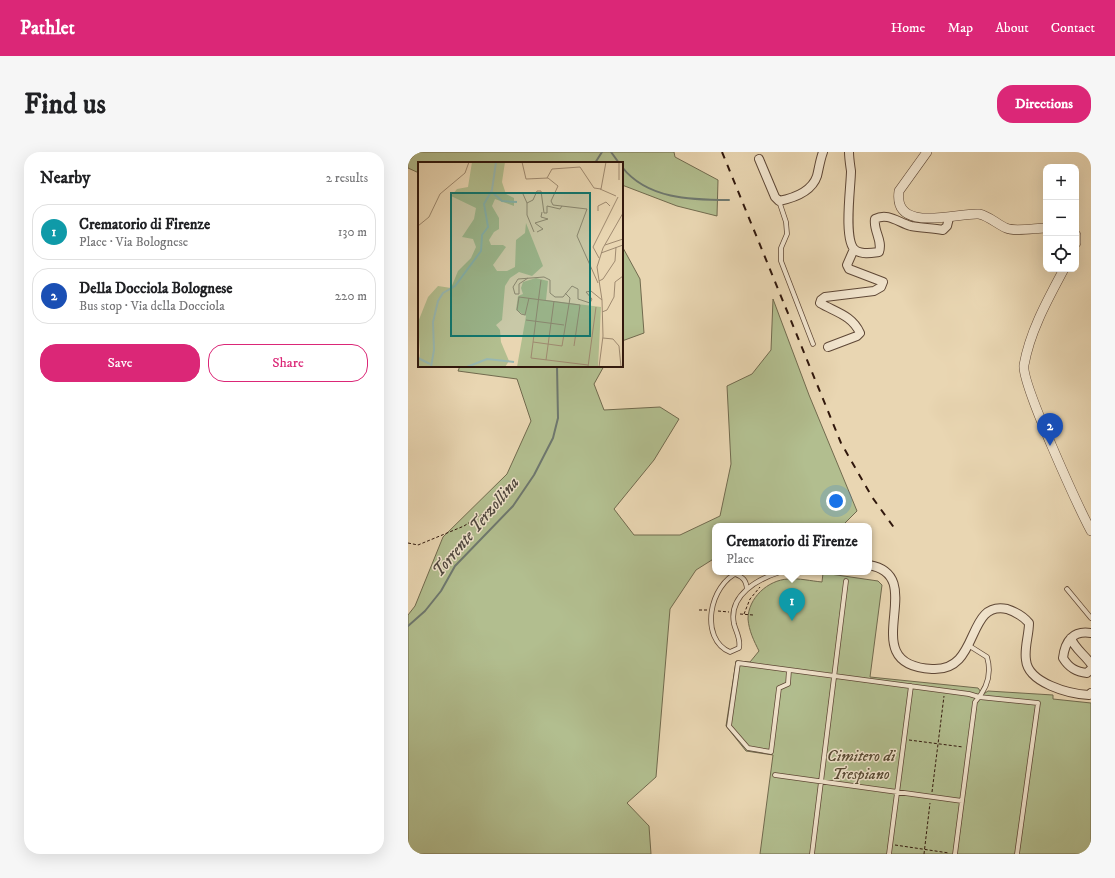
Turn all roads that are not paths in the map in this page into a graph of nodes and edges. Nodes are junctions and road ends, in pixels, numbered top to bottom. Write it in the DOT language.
graph roads {
  1 [pos="824,152"];
  2 [pos="849,152"];
  3 [pos="927,152"];
  4 [pos="759,159"];
  5 [pos="779,201"];
  6 [pos="949,218"];
  7 [pos="1043,228"];
  8 [pos="854,249"];
  9 [pos="1062,272"];
  10 [pos="813,344"];
  11 [pos="828,347"];
  12 [pos="1091,531"];
  13 [pos="872,566"];
  14 [pos="734,575"];
  15 [pos="740,575"];
  16 [pos="776,575"];
  17 [pos="846,581"];
  18 [pos="747,589"];
  19 [pos="1067,589"];
  20 [pos="1091,618"];
  21 [pos="1091,633"];
  22 [pos="1071,638"];
  23 [pos="968,646"];
  24 [pos="1091,664"];
  25 [pos="1091,669"];
  26 [pos="789,670"];
  27 [pos="834,676"];
  28 [pos="911,686"];
  29 [pos="1091,693"];
  30 [pos="980,697"];
  31 [pos="776,775"];
  32 [pos="821,781"];
  33 [pos="897,792"];
  34 [pos="962,801"];
  35 [pos="1091,850"];
  36 [pos="812,854"];
  37 [pos="889,854"];
  38 [pos="955,854"];
  39 [pos="1017,854"];
  40 [pos="1090,854"];
  1 -- 5 [label="street"];
  2 -- 8 [label="street"];
  3 -- 6 [label="street"];
  4 -- 5 [label="street"];
  5 -- 10 [label="lane"];
  6 -- 7 [label="street"];
  6 -- 8 [label="street"];
  8 -- 11 [label="street"];
  9 -- 12 [label="street"];
  13 -- 23 [label="street"];
  14 -- 18 [label="lane"];
  15 -- 18 [label="lane"];
  16 -- 18 [label="lane"];
  17 -- 27 [label="lane"];
  19 -- 20 [label="lane"];
  21 -- 22 [label="street"];
  22 -- 24 [label="street"];
  22 -- 25 [label="street"];
  23 -- 29 [label="street"];
  23 -- 30 [label="lane"];
  26 -- 26 [label="lane"];
  26 -- 27 [label="lane"];
  27 -- 28 [label="lane"];
  27 -- 32 [label="lane"];
  28 -- 30 [label="lane"];
  28 -- 33 [label="lane"];
  30 -- 34 [label="lane"];
  30 -- 39 [label="lane"];
  31 -- 32 [label="lane"];
  32 -- 33 [label="lane"];
  32 -- 36 [label="lane"];
  33 -- 34 [label="lane"];
  33 -- 37 [label="lane"];
  34 -- 38 [label="lane"];
  35 -- 40 [label="lane"];
}
